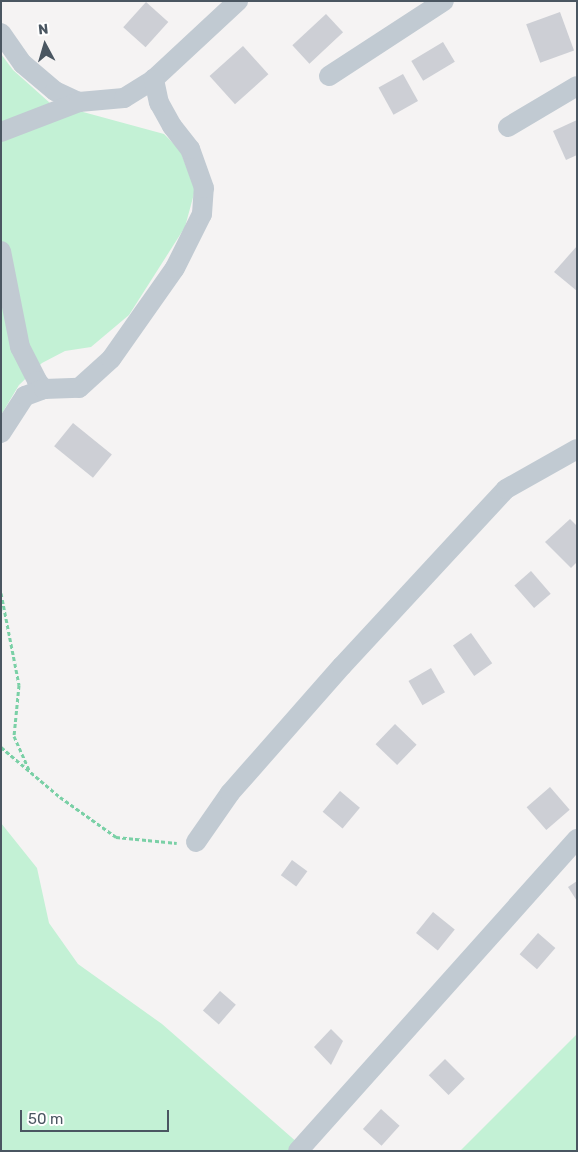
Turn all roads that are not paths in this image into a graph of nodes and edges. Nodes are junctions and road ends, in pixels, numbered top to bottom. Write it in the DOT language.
graph roads {
  1 [pos="238,1"];
  2 [pos="444,1"];
  3 [pos="1,33"];
  4 [pos="330,76"];
  5 [pos="154,80"];
  6 [pos="577,86"];
  7 [pos="79,102"];
  8 [pos="508,127"];
  9 [pos="1,132"];
  10 [pos="1,251"];
  11 [pos="44,389"];
  12 [pos="1,433"];
  13 [pos="577,449"];
  14 [pos="577,839"];
  15 [pos="196,842"];
  16 [pos="298,1151"];
  1 -- 5 [label="street"];
  2 -- 4 [label="street"];
  3 -- 7 [label="street"];
  5 -- 7 [label="street"];
  5 -- 11 [label="street"];
  6 -- 8 [label="street"];
  7 -- 9 [label="street"];
  10 -- 11 [label="street"];
  11 -- 12 [label="street"];
  13 -- 15 [label="street"];
  14 -- 16 [label="street"];
}
